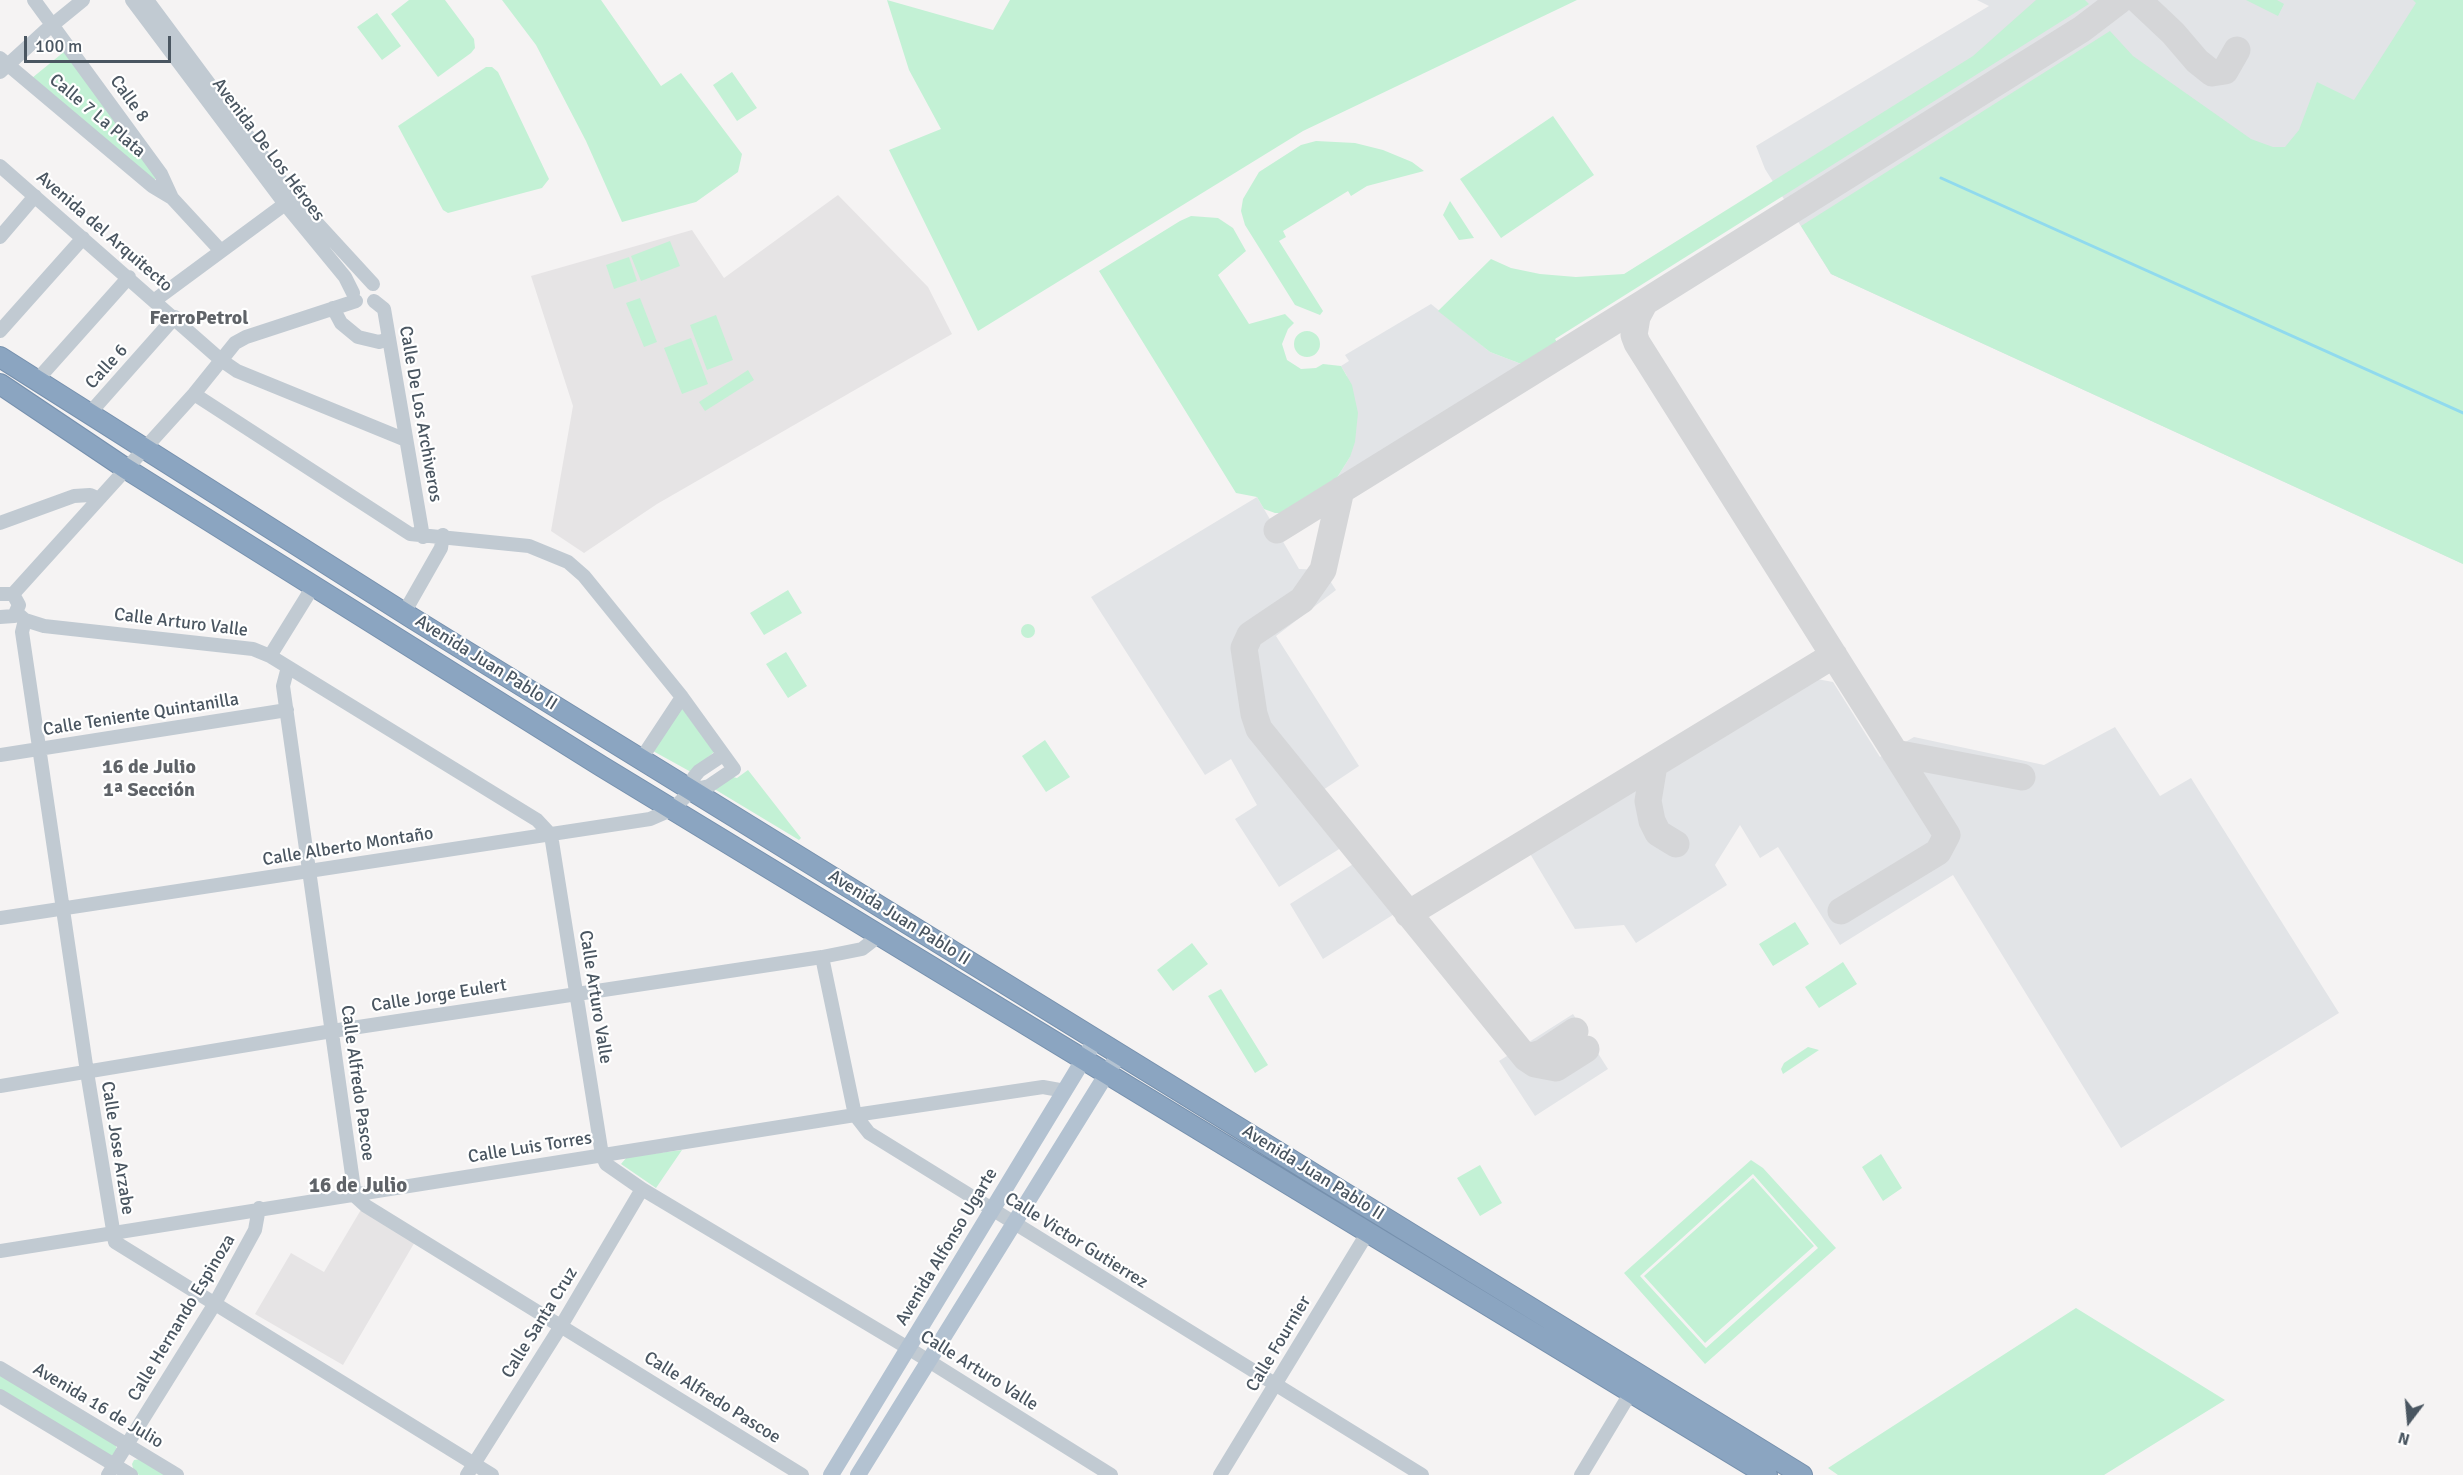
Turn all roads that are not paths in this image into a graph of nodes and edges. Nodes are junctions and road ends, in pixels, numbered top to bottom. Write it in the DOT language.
graph roads {
  1 [pos="34,0"];
  2 [pos="83,0"];
  3 [pos="132,0"];
  4 [pos="147,0"];
  5 [pos="53,24"];
  6 [pos="2,65"];
  7 [pos="0,166"];
  8 [pos="35,196"];
  9 [pos="172,198"];
  10 [pos="285,204"];
  11 [pos="0,237"];
  12 [pos="83,238"];
  13 [pos="221,251"];
  14 [pos="129,277"];
  15 [pos="373,284"];
  16 [pos="355,297"];
  17 [pos="155,300"];
  18 [pos="374,301"];
  19 [pos="333,308"];
  20 [pos="175,317"];
  21 [pos="0,331"];
  22 [pos="389,339"];
  23 [pos="0,357"];
  24 [pos="221,360"];
  25 [pos="37,380"];
  26 [pos="0,384"];
  27 [pos="194,394"];
  28 [pos="89,414"];
  29 [pos="406,440"];
  30 [pos="145,449"];
  31 [pos="125,468"];
  32 [pos="97,498"];
  33 [pos="0,523"];
  34 [pos="443,536"];
  35 [pos="423,537"];
  36 [pos="314,585"];
  37 [pos="6,594"];
  38 [pos="404,613"];
  39 [pos="0,617"];
  40 [pos="20,617"];
  41 [pos="270,656"];
  42 [pos="288,667"];
  43 [pos="682,696"];
  44 [pos="287,711"];
  45 [pos="39,748"];
  46 [pos="0,755"];
  47 [pos="723,755"];
  48 [pos="641,759"];
  49 [pos="692,790"];
  50 [pos="673,809"];
  51 [pos="551,835"];
  52 [pos="311,870"];
  53 [pos="63,909"];
  54 [pos="0,918"];
  55 [pos="880,935"];
  56 [pos="822,957"];
  57 [pos="576,993"];
  58 [pos="332,1031"];
  59 [pos="1096,1039"];
  60 [pos="1119,1054"];
  61 [pos="1084,1059"];
  62 [pos="87,1072"];
  63 [pos="1106,1073"];
  64 [pos="0,1086"];
  65 [pos="1065,1090"];
  66 [pos="855,1115"];
  67 [pos="602,1155"];
  68 [pos="642,1189"];
  69 [pos="354,1193"];
  70 [pos="259,1208"];
  71 [pos="992,1210"];
  72 [pos="1013,1224"];
  73 [pos="112,1232"];
  74 [pos="1368,1232"];
  75 [pos="0,1251"];
  76 [pos="214,1305"];
  77 [pos="561,1326"];
  78 [pos="908,1348"];
  79 [pos="927,1360"];
  80 [pos="0,1368"];
  81 [pos="1275,1385"];
  82 [pos="1631,1392"];
  83 [pos="0,1396"];
  84 [pos="127,1445"];
  85 [pos="470,1469"];
  86 [pos="112,1470"];
  87 [pos="131,1475"];
  88 [pos="177,1475"];
  89 [pos="492,1475"];
  90 [pos="802,1475"];
  91 [pos="831,1475"];
  92 [pos="858,1475"];
  93 [pos="1111,1475"];
  94 [pos="1220,1475"];
  95 [pos="1422,1475"];
  96 [pos="1581,1475"];
  97 [pos="1767,1475"];
  98 [pos="1802,1475"];
  1 -- 5 [label="street, Calle 8"];
  2 -- 5 [label="street"];
  3 -- 10 [label="street, Avenida De Los Héroes"];
  4 -- 15 [label="street, Avenida De Los Héroes"];
  5 -- 6 [label="street"];
  5 -- 9 [label="street, Calle 8"];
  6 -- 9 [label="street, Calle 7 La Plata"];
  7 -- 8 [label="street, Avenida del Arquitecto"];
  8 -- 11 [label="street"];
  8 -- 12 [label="street, Avenida del Arquitecto"];
  9 -- 13 [label="street"];
  10 -- 13 [label="street"];
  10 -- 16 [label="street, Avenida De Los Héroes"];
  12 -- 14 [label="street, Avenida del Arquitecto"];
  12 -- 21 [label="street"];
  13 -- 17 [label="street"];
  14 -- 17 [label="street, Avenida del Arquitecto"];
  14 -- 25 [label="street"];
  15 -- 16 [label="street"];
  15 -- 18 [label="street"];
  16 -- 18 [label="street"];
  16 -- 19 [label="street"];
  17 -- 20 [label="street, Avenida del Arquitecto"];
  18 -- 22 [label="street, Calle De Los Archiveros"];
  19 -- 22 [label="street"];
  19 -- 24 [label="street"];
  20 -- 24 [label="street, Avenida del Arquitecto"];
  20 -- 28 [label="street, Calle 6"];
  22 -- 29 [label="street, Calle De Los Archiveros"];
  23 -- 25 [label="highway, Avenida Juan Pablo II"];
  24 -- 27 [label="street"];
  24 -- 29 [label="street, Avenida del Arquitecto"];
  25 -- 28 [label="highway, Avenida Juan Pablo II"];
  26 -- 31 [label="highway, Avenida Juan Pablo II"];
  27 -- 30 [label="street"];
  27 -- 35 [label="street"];
  28 -- 30 [label="highway, Avenida Juan Pablo II"];
  29 -- 35 [label="street, Calle De Los Archiveros"];
  30 -- 31 [label="street"];
  30 -- 38 [label="highway, Avenida Juan Pablo II"];
  31 -- 32 [label="street"];
  31 -- 36 [label="highway, Avenida Juan Pablo II"];
  32 -- 33 [label="street"];
  32 -- 37 [label="street"];
  34 -- 35 [label="street"];
  34 -- 38 [label="street"];
  34 -- 43 [label="street"];
  36 -- 41 [label="street"];
  36 -- 50 [label="highway, Avenida Juan Pablo II"];
  37 -- 40 [label="street, Calle Jose Arzabe"];
  38 -- 48 [label="highway, Avenida Juan Pablo II"];
  39 -- 40 [label="street"];
  40 -- 41 [label="street, Calle Arturo Valle"];
  40 -- 45 [label="street, Calle Jose Arzabe"];
  41 -- 42 [label="street, Calle Arturo Valle"];
  42 -- 44 [label="street, Calle Alfredo Pascoe"];
  42 -- 51 [label="street, Calle Arturo Valle"];
  43 -- 47 [label="street"];
  43 -- 48 [label="street"];
  44 -- 45 [label="street, Calle Teniente Quintanilla"];
  44 -- 52 [label="street, Calle Alfredo Pascoe"];
  45 -- 46 [label="street, Calle Teniente Quintanilla"];
  45 -- 53 [label="street, Calle Jose Arzabe"];
  47 -- 49 [label="street"];
  47 -- 49 [label="street"];
  48 -- 49 [label="highway, Avenida Juan Pablo II"];
  49 -- 50 [label="street, Calle Alberto Montaño"];
  49 -- 59 [label="highway, Avenida Juan Pablo II"];
  50 -- 51 [label="street, Calle Alberto Montaño"];
  50 -- 55 [label="highway, Avenida Juan Pablo II"];
  51 -- 52 [label="street, Calle Alberto Montaño"];
  51 -- 57 [label="street, Calle Arturo Valle"];
  52 -- 53 [label="street, Calle Alberto Montaño"];
  52 -- 58 [label="street, Calle Alfredo Pascoe"];
  53 -- 54 [label="street, Calle Alberto Montaño"];
  53 -- 62 [label="street, Calle Jose Arzabe"];
  55 -- 56 [label="street, Calle Jorge Eulert"];
  55 -- 61 [label="highway, Avenida Juan Pablo II"];
  56 -- 57 [label="street, Calle Jorge Eulert"];
  56 -- 66 [label="street, Calle Victor Gutierrez"];
  57 -- 58 [label="street, Calle Jorge Eulert"];
  57 -- 67 [label="street, Calle Arturo Valle"];
  58 -- 62 [label="street, Calle Jorge Eulert"];
  58 -- 69 [label="street, Calle Alfredo Pascoe"];
  59 -- 60 [label="highway, Avenida Juan Pablo II"];
  59 -- 61 [label="main road, Avenida Alfonso Ugarte"];
  60 -- 63 [label="main road"];
  60 -- 98 [label="highway, Avenida Juan Pablo II"];
  61 -- 63 [label="highway, Avenida Juan Pablo II"];
  61 -- 65 [label="main road, Avenida Alfonso Ugarte"];
  62 -- 64 [label="street, Calle Jorge Eulert"];
  62 -- 73 [label="street, Calle Jose Arzabe"];
  63 -- 72 [label="main road"];
  63 -- 74 [label="highway, Avenida Juan Pablo II"];
  65 -- 66 [label="street, Calle Luis Torres"];
  65 -- 71 [label="main road, Avenida Alfonso Ugarte"];
  66 -- 67 [label="street, Calle Luis Torres"];
  66 -- 71 [label="street, Calle Victor Gutierrez"];
  67 -- 68 [label="street, Calle Arturo Valle"];
  67 -- 69 [label="street, Calle Luis Torres"];
  68 -- 77 [label="street, Calle Santa Cruz"];
  68 -- 78 [label="street, Calle Arturo Valle"];
  69 -- 70 [label="street, Calle Luis Torres"];
  69 -- 77 [label="street, Calle Alfredo Pascoe"];
  70 -- 73 [label="street, Calle Luis Torres"];
  70 -- 76 [label="street, Calle Hernando Espinoza"];
  71 -- 72 [label="street, Calle Victor Gutierrez"];
  71 -- 78 [label="main road, Avenida Alfonso Ugarte"];
  72 -- 79 [label="main road"];
  72 -- 81 [label="street, Calle Victor Gutierrez"];
  73 -- 75 [label="street, Calle Luis Torres"];
  73 -- 76 [label="street, Calle Jose Arzabe"];
  74 -- 81 [label="street, Calle Fournier"];
  74 -- 82 [label="highway, Avenida Juan Pablo II"];
  76 -- 84 [label="street, Calle Hernando Espinoza"];
  76 -- 85 [label="street, Calle Jose Arzabe"];
  77 -- 85 [label="street, Calle Santa Cruz"];
  77 -- 90 [label="street, Calle Alfredo Pascoe"];
  78 -- 79 [label="street, Calle Arturo Valle"];
  78 -- 91 [label="main road, Avenida Alfonso Ugarte"];
  79 -- 92 [label="main road"];
  79 -- 93 [label="street, Calle Arturo Valle"];
  80 -- 84 [label="street, Avenida 16 de Julio"];
  81 -- 94 [label="street, Calle Fournier"];
  81 -- 95 [label="street, Calle Victor Gutierrez"];
  82 -- 96 [label="street"];
  82 -- 97 [label="highway, Avenida Juan Pablo II"];
  83 -- 86 [label="street"];
  84 -- 86 [label="street, Calle Hernando Espinoza"];
  84 -- 88 [label="street, Avenida 16 de Julio"];
  85 -- 89 [label="street, Calle Jose Arzabe"];
  86 -- 87 [label="street"];
}
